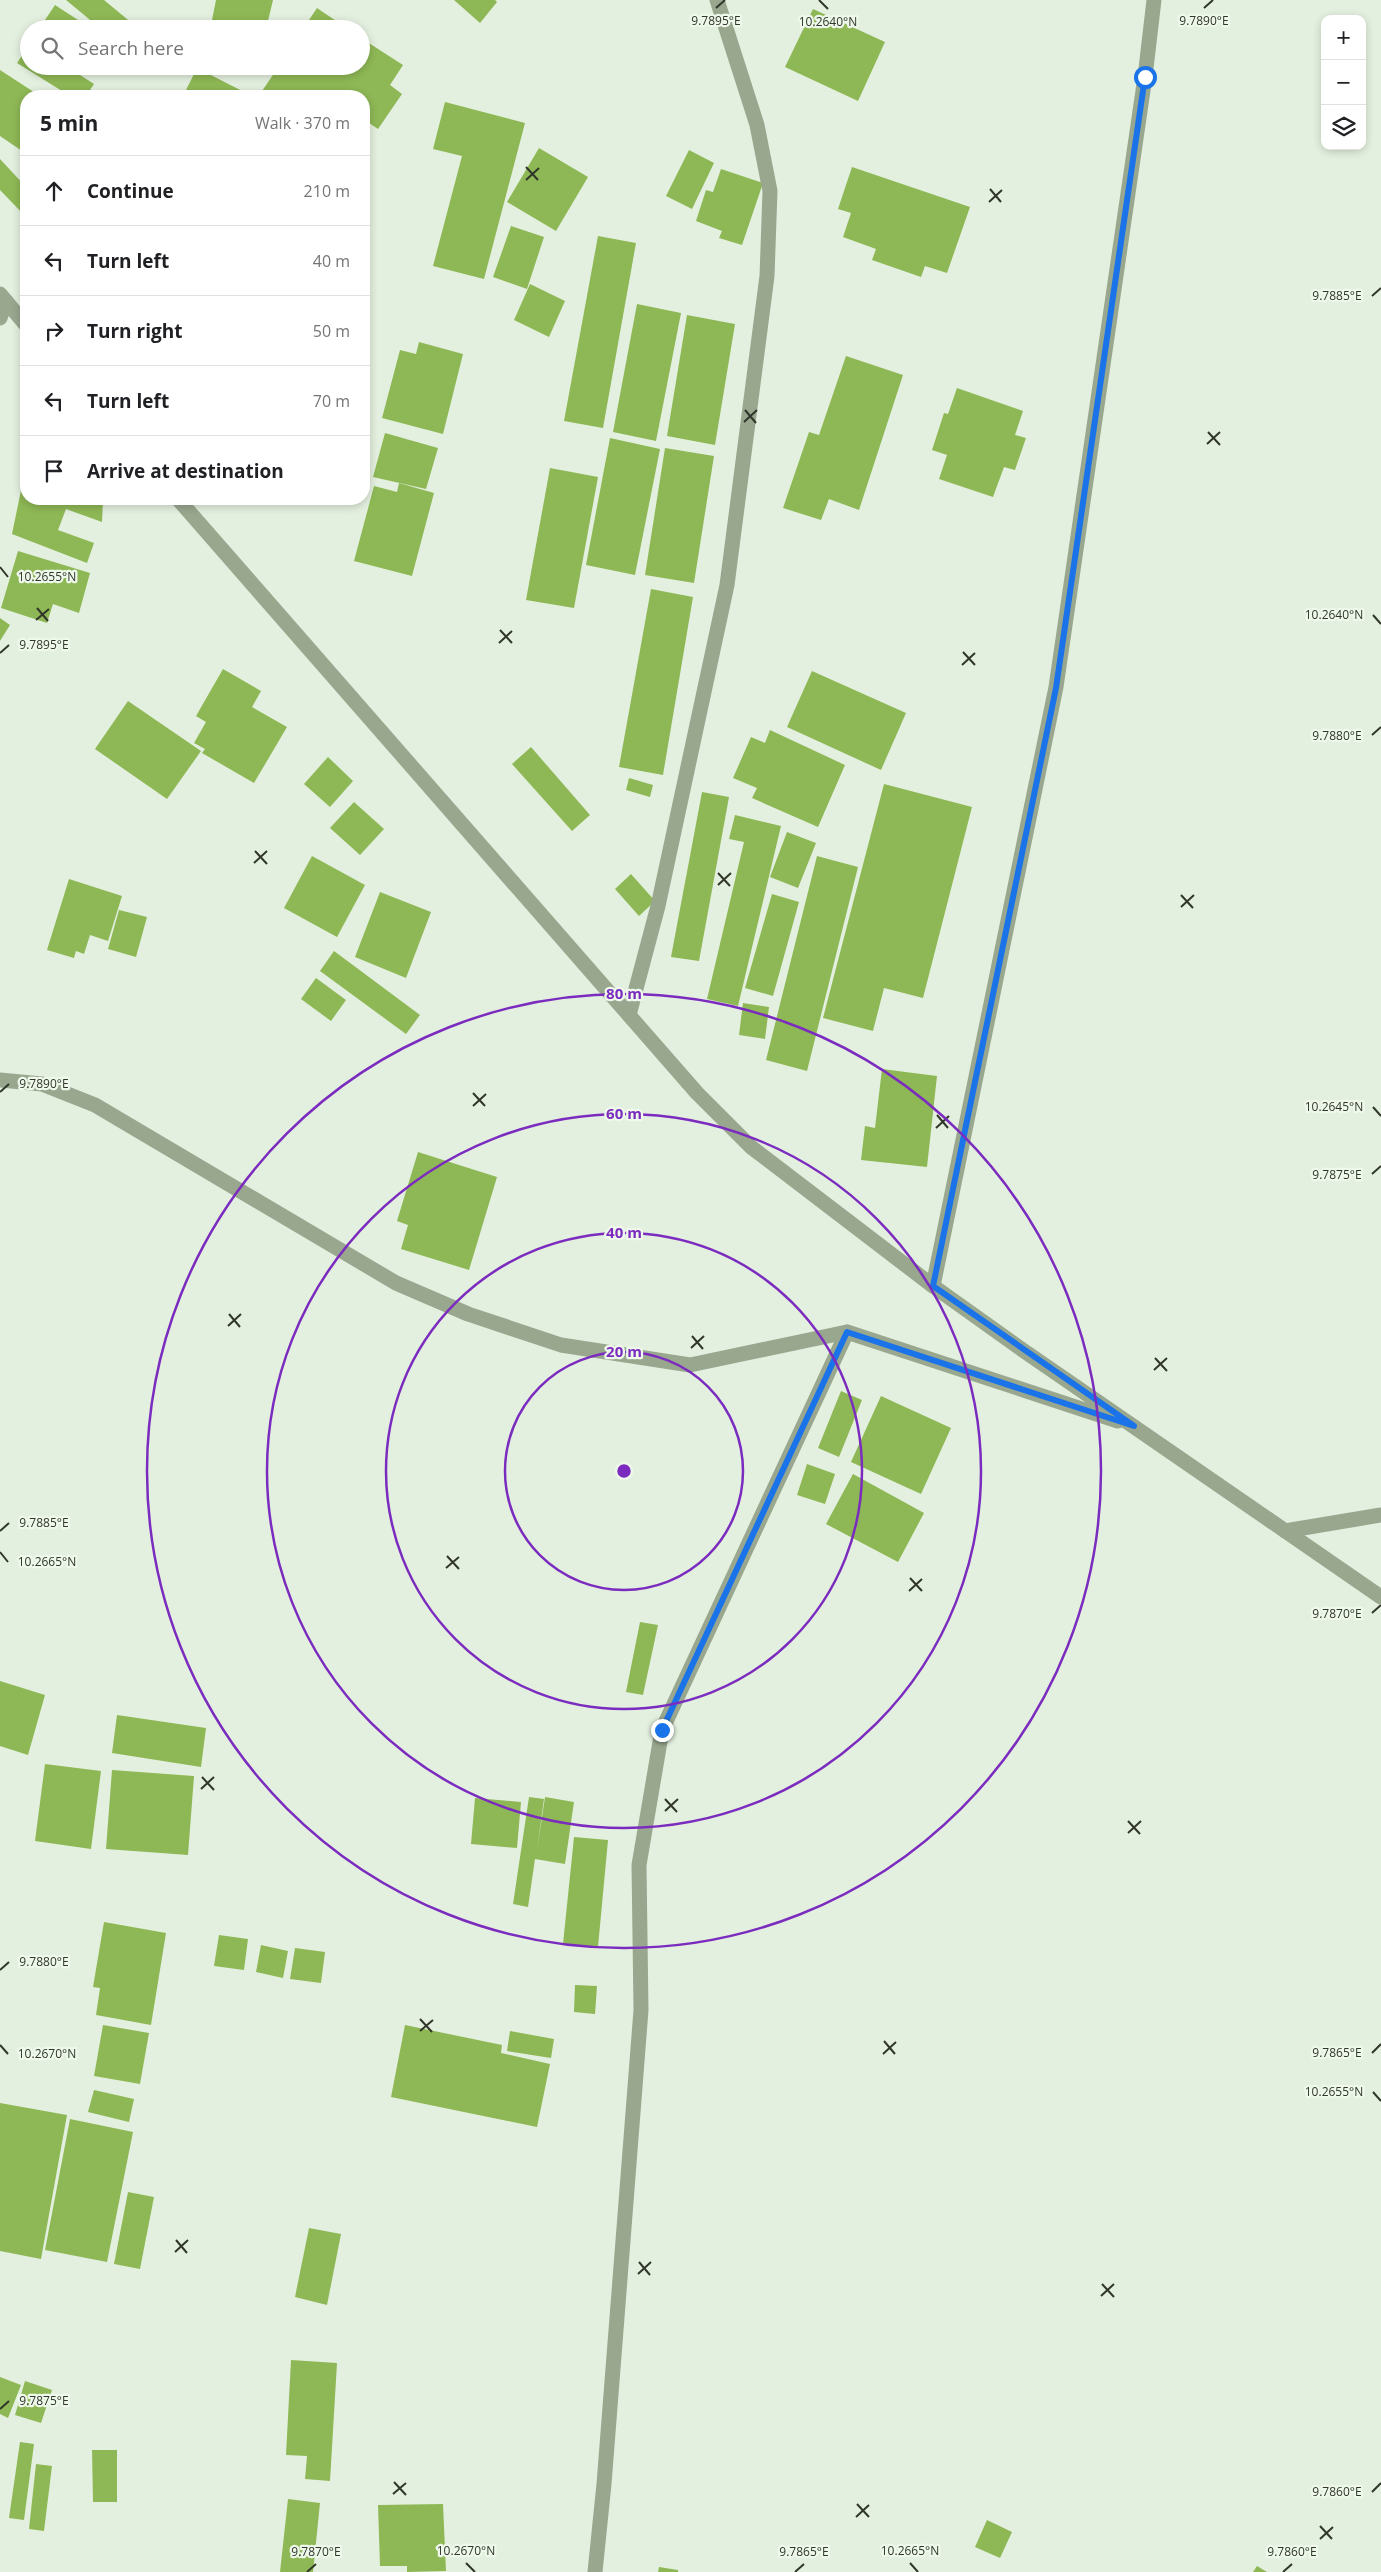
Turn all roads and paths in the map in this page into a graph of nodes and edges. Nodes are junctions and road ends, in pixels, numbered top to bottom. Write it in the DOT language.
graph roads {
  1 [pos="717,0"];
  2 [pos="1154,0"];
  3 [pos="3,298"];
  4 [pos="20,317"];
  5 [pos="0,318"];
  6 [pos="183,505"];
  7 [pos="628,1015"];
  8 [pos="0,1080"];
  9 [pos="933,1286"];
  10 [pos="847,1332"];
  11 [pos="1134,1426"];
  12 [pos="1381,1515"];
  13 [pos="1286,1531"];
  14 [pos="1381,1597"];
  15 [pos="594,2572"];
  1 -- 7 [label="street"];
  2 -- 9 [label="street"];
  3 -- 4 [label="street"];
  3 -- 5 [label="street"];
  6 -- 7 [label="street"];
  7 -- 9 [label="street"];
  8 -- 10 [label="street"];
  9 -- 11 [label="street"];
  10 -- 11 [label="street"];
  10 -- 15 [label="street"];
  11 -- 13 [label="street"];
  12 -- 13 [label="street"];
  13 -- 14 [label="street"];
}
